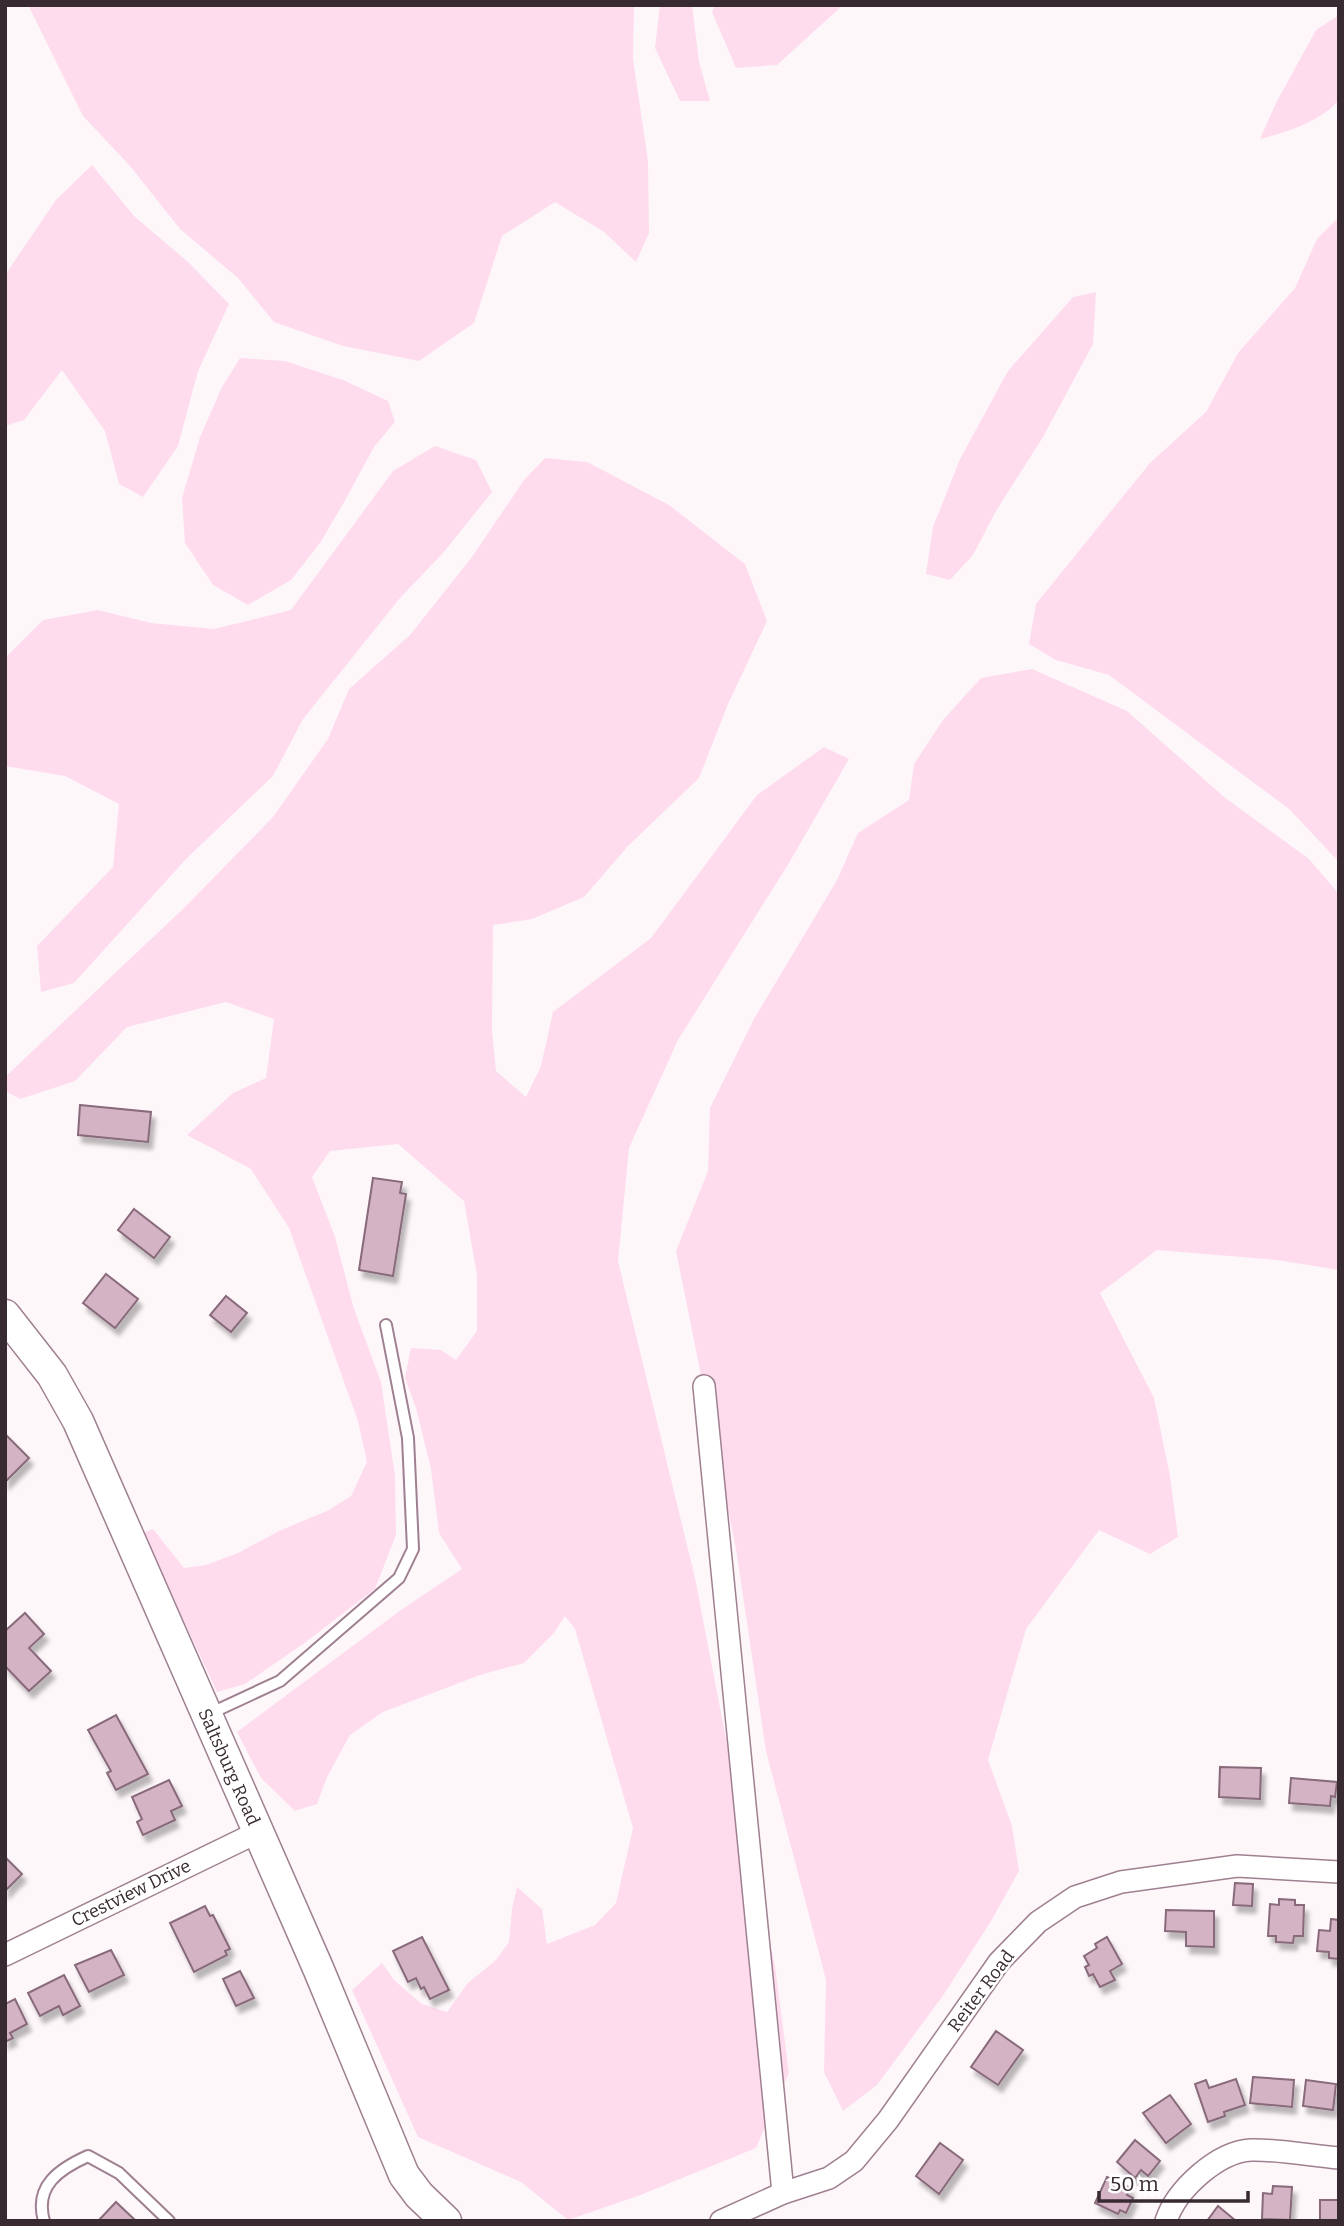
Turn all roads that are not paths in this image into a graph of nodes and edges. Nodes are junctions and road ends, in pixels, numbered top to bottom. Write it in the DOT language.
graph roads {
  1 [pos="5,1315"];
  2 [pos="386,1325"];
  3 [pos="704,1385"];
  4 [pos="206,1715"];
  5 [pos="258,1832"];
  6 [pos="1339,1872"];
  7 [pos="5,1955"];
  8 [pos="1339,2158"];
  9 [pos="783,2193"];
  10 [pos="432,2213"];
  11 [pos="44,2221"];
  12 [pos="169,2221"];
  13 [pos="721,2221"];
  14 [pos="1166,2221"];
  1 -- 4 [label="main road, Saltsburg Road"];
  2 -- 4 [label="lane"];
  3 -- 9 [label="street"];
  4 -- 5 [label="main road, Saltsburg Road"];
  5 -- 7 [label="street, Crestview Drive"];
  5 -- 10 [label="main road, Saltsburg Road"];
  6 -- 9 [label="street, Reiter Road"];
  8 -- 14 [label="street"];
  9 -- 13 [label="street, Reiter Road"];
  11 -- 12 [label="lane"];
}
